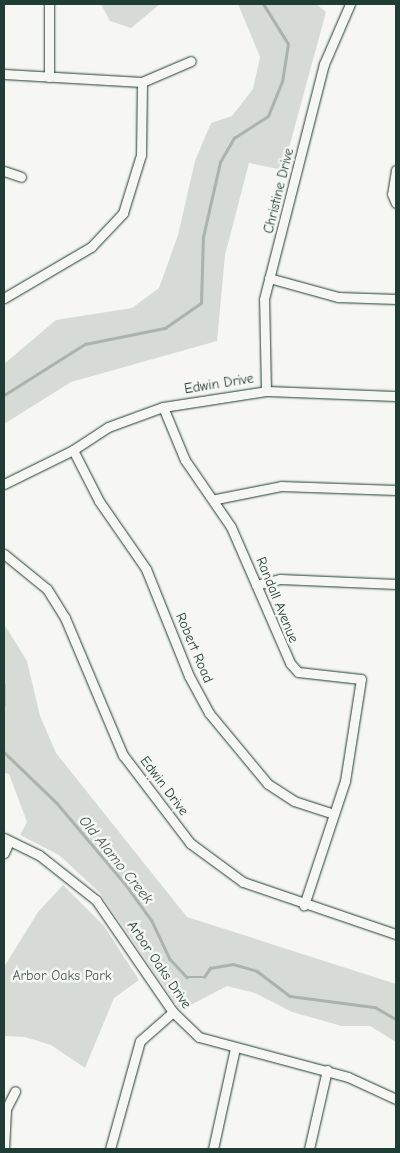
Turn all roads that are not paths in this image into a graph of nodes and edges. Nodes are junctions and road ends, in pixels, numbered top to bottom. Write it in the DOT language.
graph roads {
  1 [pos="49,4"];
  2 [pos="338,4"];
  3 [pos="348,6"];
  4 [pos="191,61"];
  5 [pos="4,74"];
  6 [pos="48,77"];
  7 [pos="142,82"];
  8 [pos="396,170"];
  9 [pos="4,171"];
  10 [pos="21,177"];
  11 [pos="396,203"];
  12 [pos="269,278"];
  13 [pos="4,298"];
  14 [pos="396,299"];
  15 [pos="266,391"];
  16 [pos="396,396"];
  17 [pos="163,407"];
  18 [pos="73,450"];
  19 [pos="4,484"];
  20 [pos="396,490"];
  21 [pos="216,499"];
  22 [pos="4,554"];
  23 [pos="396,584"];
  24 [pos="256,585"];
  25 [pos="334,814"];
  26 [pos="7,840"];
  27 [pos="4,853"];
  28 [pos="304,905"];
  29 [pos="396,934"];
  30 [pos="173,1012"];
  31 [pos="235,1048"];
  32 [pos="327,1070"];
  33 [pos="15,1091"];
  34 [pos="396,1099"];
  35 [pos="4,1149"];
  36 [pos="110,1149"];
  37 [pos="213,1149"];
  38 [pos="309,1149"];
  1 -- 6 [label="street"];
  2 -- 3 [label="street"];
  3 -- 12 [label="street, Christine Drive"];
  4 -- 7 [label="street"];
  5 -- 6 [label="street"];
  6 -- 7 [label="street"];
  7 -- 13 [label="street"];
  8 -- 11 [label="street"];
  9 -- 10 [label="street"];
  12 -- 14 [label="street"];
  12 -- 15 [label="street, Christine Drive"];
  15 -- 16 [label="street, Edwin Drive"];
  15 -- 17 [label="street, Edwin Drive"];
  17 -- 18 [label="street, Edwin Drive"];
  17 -- 21 [label="street, Randall Avenue"];
  18 -- 19 [label="street, Edwin Drive"];
  18 -- 25 [label="street, Robert Road"];
  20 -- 21 [label="street"];
  21 -- 24 [label="street, Randall Avenue"];
  22 -- 28 [label="street, Edwin Drive"];
  23 -- 24 [label="street"];
  24 -- 25 [label="street, Randall Avenue"];
  25 -- 28 [label="street, Randall Avenue"];
  26 -- 27 [label="street"];
  26 -- 30 [label="street, Arbor Oaks Drive"];
  28 -- 29 [label="street, Edwin Drive"];
  30 -- 31 [label="street, Arbor Oaks Drive"];
  30 -- 36 [label="street"];
  31 -- 32 [label="street, Arbor Oaks Drive"];
  31 -- 37 [label="street"];
  32 -- 34 [label="street, Arbor Oaks Drive"];
  32 -- 38 [label="street"];
  33 -- 35 [label="street"];
}
